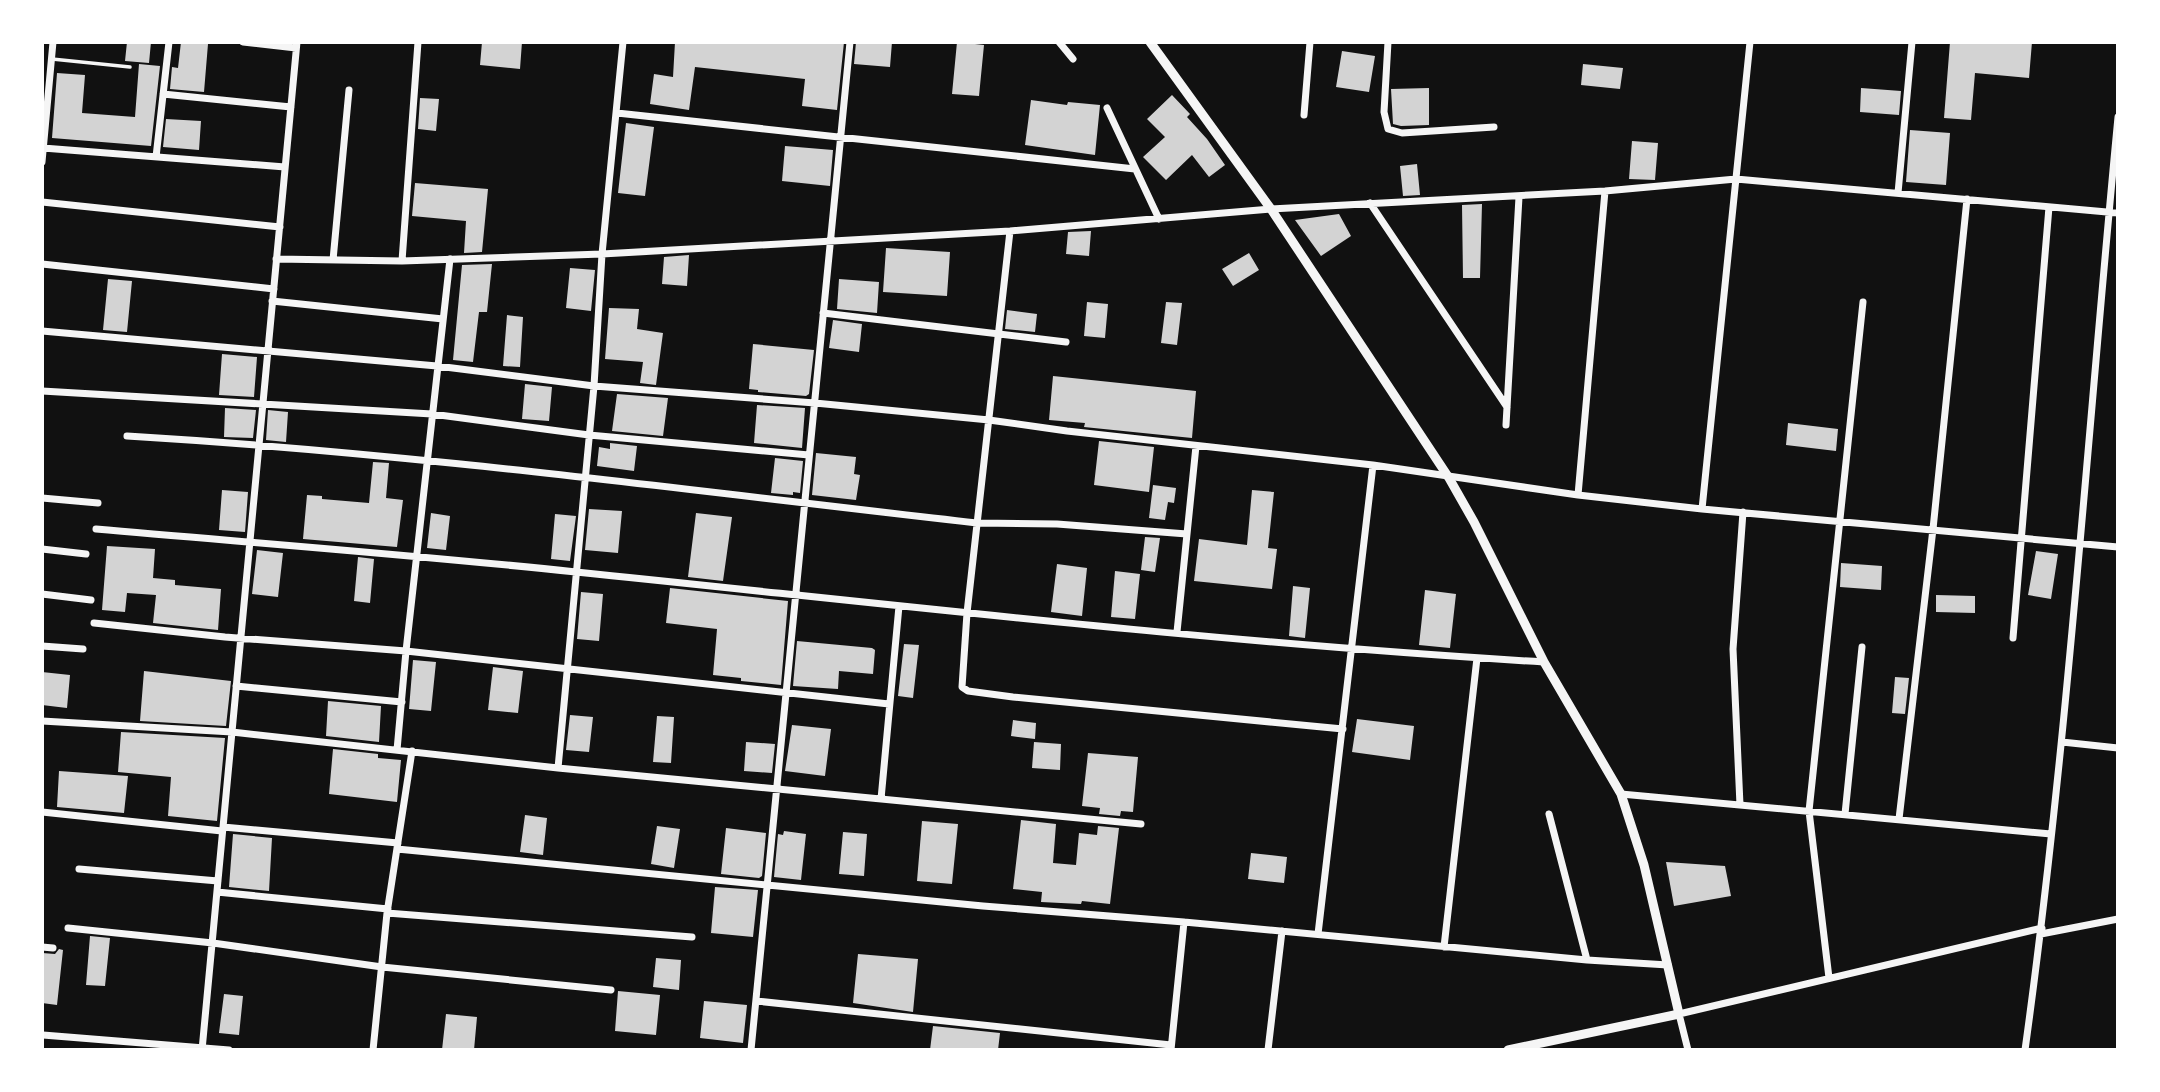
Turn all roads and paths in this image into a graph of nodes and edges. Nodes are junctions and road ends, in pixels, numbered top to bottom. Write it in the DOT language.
graph roads {
  1 [pos="53,42"];
  2 [pos="169,42"];
  3 [pos="243,42"];
  4 [pos="418,42"];
  5 [pos="623,42"];
  6 [pos="850,42"];
  7 [pos="1059,42"];
  8 [pos="1150,42"];
  9 [pos="1310,42"];
  10 [pos="1388,42"];
  11 [pos="1750,42"];
  12 [pos="1912,42"];
  13 [pos="297,45"];
  14 [pos="51,59"];
  15 [pos="1073,59"];
  16 [pos="130,66"];
  17 [pos="349,90"];
  18 [pos="163,94"];
  19 [pos="291,107"];
  20 [pos="1107,108"];
  21 [pos="617,113"];
  22 [pos="1304,114"];
  23 [pos="2118,117"];
  24 [pos="1494,127"];
  25 [pos="841,137"];
  26 [pos="43,148"];
  27 [pos="156,157"];
  28 [pos="42,162"];
  29 [pos="285,167"];
  30 [pos="1135,169"];
  31 [pos="1736,179"];
  32 [pos="1605,191"];
  33 [pos="1898,193"];
  34 [pos="1519,197"];
  35 [pos="1966,199"];
  36 [pos="42,202"];
  37 [pos="1370,204"];
  38 [pos="2049,207"];
  39 [pos="1271,209"];
  40 [pos="2109,212"];
  41 [pos="2118,213"];
  42 [pos="1159,219"];
  43 [pos="279,227"];
  44 [pos="1010,232"];
  45 [pos="831,241"];
  46 [pos="602,254"];
  47 [pos="276,259"];
  48 [pos="450,259"];
  49 [pos="333,260"];
  50 [pos="402,261"];
  51 [pos="42,264"];
  52 [pos="274,289"];
  53 [pos="272,301"];
  54 [pos="1863,302"];
  55 [pos="823,313"];
  56 [pos="443,318"];
  57 [pos="42,331"];
  58 [pos="999,334"];
  59 [pos="1066,342"];
  60 [pos="268,350"];
  61 [pos="437,366"];
  62 [pos="594,386"];
  63 [pos="42,391"];
  64 [pos="263,403"];
  65 [pos="815,403"];
  66 [pos="1507,407"];
  67 [pos="432,414"];
  68 [pos="989,420"];
  69 [pos="1506,425"];
  70 [pos="589,435"];
  71 [pos="127,436"];
  72 [pos="259,444"];
  73 [pos="1196,446"];
  74 [pos="809,455"];
  75 [pos="427,460"];
  76 [pos="1373,465"];
  77 [pos="585,478"];
  78 [pos="1449,478"];
  79 [pos="1578,495"];
  80 [pos="42,498"];
  81 [pos="98,503"];
  82 [pos="805,503"];
  83 [pos="1702,509"];
  84 [pos="1743,512"];
  85 [pos="1840,521"];
  86 [pos="977,523"];
  87 [pos="96,529"];
  88 [pos="1933,529"];
  89 [pos="1187,534"];
  90 [pos="2021,540"];
  91 [pos="250,542"];
  92 [pos="2080,545"];
  93 [pos="2118,547"];
  94 [pos="42,548"];
  95 [pos="86,554"];
  96 [pos="417,556"];
  97 [pos="577,572"];
  98 [pos="42,594"];
  99 [pos="796,594"];
  100 [pos="91,600"];
  101 [pos="899,606"];
  102 [pos="967,613"];
  103 [pos="94,623"];
  104 [pos="1177,632"];
  105 [pos="241,638"];
  106 [pos="2013,638"];
  107 [pos="42,646"];
  108 [pos="1862,647"];
  109 [pos="82,649"];
  110 [pos="1352,650"];
  111 [pos="406,651"];
  112 [pos="1477,658"];
  113 [pos="1544,662"];
  114 [pos="569,670"];
  115 [pos="236,686"];
  116 [pos="786,694"];
  117 [pos="402,702"];
  118 [pos="889,704"];
  119 [pos="42,721"];
  120 [pos="1343,729"];
  121 [pos="232,732"];
  122 [pos="2062,742"];
  123 [pos="2118,748"];
  124 [pos="397,750"];
  125 [pos="412,751"];
  126 [pos="558,768"];
  127 [pos="777,787"];
  128 [pos="1621,794"];
  129 [pos="881,799"];
  130 [pos="1740,805"];
  131 [pos="1809,811"];
  132 [pos="42,812"];
  133 [pos="1549,814"];
  134 [pos="1844,814"];
  135 [pos="1899,820"];
  136 [pos="1141,824"];
  137 [pos="223,829"];
  138 [pos="2051,834"];
  139 [pos="397,846"];
  140 [pos="79,869"];
  141 [pos="218,881"];
  142 [pos="768,885"];
  143 [pos="217,892"];
  144 [pos="387,911"];
  145 [pos="2118,919"];
  146 [pos="1184,922"];
  147 [pos="68,928"];
  148 [pos="1282,931"];
  149 [pos="2042,931"];
  150 [pos="1318,934"];
  151 [pos="692,937"];
  152 [pos="212,943"];
  153 [pos="42,947"];
  154 [pos="53,947"];
  155 [pos="1444,947"];
  156 [pos="1587,960"];
  157 [pos="1668,965"];
  158 [pos="382,967"];
  159 [pos="1829,978"];
  160 [pos="611,990"];
  161 [pos="756,1001"];
  162 [pos="1679,1014"];
  163 [pos="43,1035"];
  164 [pos="1171,1047"];
  165 [pos="202,1049"];
  166 [pos="229,1050"];
  167 [pos="373,1050"];
  168 [pos="751,1050"];
  169 [pos="1268,1050"];
  170 [pos="1508,1050"];
  171 [pos="1688,1050"];
  172 [pos="2025,1050"];
  1 -- 14 [label="street"];
  2 -- 18 [label="street"];
  3 -- 13 [label="street"];
  4 -- 50 [label="street"];
  5 -- 21 [label="street"];
  6 -- 25 [label="street"];
  7 -- 15 [label="street"];
  8 -- 39 [label="street"];
  9 -- 22 [label="street"];
  10 -- 24 [label="street"];
  11 -- 31 [label="street"];
  12 -- 33 [label="street"];
  13 -- 19 [label="street"];
  14 -- 16 [label="lane"];
  14 -- 26 [label="street"];
  17 -- 49 [label="street"];
  18 -- 19 [label="street"];
  18 -- 27 [label="street"];
  19 -- 29 [label="street"];
  20 -- 30 [label="street"];
  21 -- 25 [label="street"];
  21 -- 46 [label="street"];
  23 -- 40 [label="street"];
  25 -- 30 [label="street"];
  25 -- 45 [label="street"];
  26 -- 27 [label="street"];
  26 -- 28 [label="street"];
  27 -- 29 [label="street"];
  29 -- 43 [label="street"];
  30 -- 42 [label="street"];
  31 -- 32 [label="street"];
  31 -- 33 [label="street"];
  31 -- 83 [label="street"];
  32 -- 34 [label="street"];
  32 -- 79 [label="street"];
  33 -- 35 [label="street"];
  34 -- 37 [label="street"];
  34 -- 66 [label="street"];
  35 -- 38 [label="street"];
  35 -- 88 [label="street"];
  36 -- 43 [label="street"];
  37 -- 39 [label="street"];
  37 -- 66 [label="street"];
  38 -- 40 [label="street"];
  38 -- 90 [label="street"];
  39 -- 42 [label="street"];
  39 -- 78 [label="street"];
  40 -- 41 [label="street"];
  40 -- 92 [label="street"];
  42 -- 44 [label="street"];
  43 -- 47 [label="street"];
  44 -- 45 [label="street"];
  44 -- 58 [label="street"];
  45 -- 46 [label="street"];
  45 -- 55 [label="street"];
  46 -- 48 [label="street"];
  46 -- 62 [label="street"];
  47 -- 49 [label="street"];
  47 -- 52 [label="street"];
  48 -- 50 [label="street"];
  48 -- 56 [label="street"];
  49 -- 50 [label="street"];
  51 -- 52 [label="street"];
  52 -- 53 [label="street"];
  53 -- 56 [label="street"];
  53 -- 60 [label="street"];
  54 -- 85 [label="street"];
  55 -- 58 [label="street"];
  55 -- 65 [label="street"];
  56 -- 61 [label="street"];
  57 -- 60 [label="street"];
  58 -- 59 [label="street"];
  58 -- 68 [label="street"];
  60 -- 61 [label="street"];
  60 -- 64 [label="street"];
  61 -- 62 [label="street"];
  61 -- 67 [label="street"];
  62 -- 65 [label="street"];
  62 -- 70 [label="street"];
  63 -- 64 [label="street"];
  64 -- 67 [label="street"];
  64 -- 72 [label="street"];
  65 -- 68 [label="street"];
  65 -- 74 [label="street"];
  66 -- 69 [label="street"];
  67 -- 70 [label="street"];
  67 -- 75 [label="street"];
  68 -- 73 [label="street"];
  68 -- 86 [label="street"];
  70 -- 74 [label="street"];
  70 -- 77 [label="street"];
  71 -- 72 [label="street"];
  72 -- 75 [label="street"];
  72 -- 91 [label="street"];
  73 -- 76 [label="street"];
  73 -- 89 [label="street"];
  74 -- 82 [label="street"];
  75 -- 77 [label="street"];
  75 -- 96 [label="street"];
  76 -- 78 [label="street"];
  76 -- 110 [label="street"];
  77 -- 82 [label="street"];
  77 -- 97 [label="street"];
  78 -- 79 [label="street"];
  78 -- 113 [label="street"];
  79 -- 83 [label="street"];
  80 -- 81 [label="street"];
  82 -- 86 [label="street"];
  82 -- 99 [label="street"];
  83 -- 84 [label="street"];
  84 -- 85 [label="street"];
  84 -- 130 [label="street"];
  85 -- 88 [label="street"];
  85 -- 131 [label="street"];
  86 -- 89 [label="street"];
  86 -- 102 [label="street"];
  87 -- 91 [label="street"];
  88 -- 90 [label="street"];
  88 -- 135 [label="street"];
  89 -- 104 [label="street"];
  90 -- 92 [label="street"];
  90 -- 106 [label="street"];
  91 -- 96 [label="street"];
  91 -- 105 [label="street"];
  92 -- 93 [label="street"];
  92 -- 122 [label="street"];
  94 -- 95 [label="street"];
  96 -- 97 [label="street"];
  96 -- 111 [label="street"];
  97 -- 99 [label="street"];
  97 -- 114 [label="street"];
  98 -- 100 [label="street"];
  99 -- 101 [label="street"];
  99 -- 116 [label="street"];
  101 -- 102 [label="street"];
  101 -- 118 [label="street"];
  102 -- 104 [label="street"];
  102 -- 120 [label="street"];
  103 -- 105 [label="street"];
  104 -- 110 [label="street"];
  105 -- 111 [label="street"];
  105 -- 115 [label="street"];
  107 -- 109 [label="street"];
  108 -- 134 [label="street"];
  110 -- 112 [label="street"];
  110 -- 120 [label="street"];
  111 -- 114 [label="street"];
  111 -- 117 [label="street"];
  112 -- 113 [label="street"];
  112 -- 155 [label="street"];
  113 -- 128 [label="street"];
  114 -- 116 [label="street"];
  114 -- 126 [label="street"];
  115 -- 117 [label="street"];
  115 -- 121 [label="street"];
  116 -- 118 [label="street"];
  116 -- 127 [label="street"];
  117 -- 124 [label="street"];
  118 -- 129 [label="street"];
  119 -- 121 [label="street"];
  120 -- 150 [label="street"];
  121 -- 124 [label="street"];
  121 -- 137 [label="street"];
  122 -- 123 [label="street"];
  122 -- 138 [label="street"];
  124 -- 125 [label="street"];
  125 -- 126 [label="street"];
  125 -- 139 [label="street"];
  126 -- 127 [label="street"];
  127 -- 129 [label="street"];
  127 -- 142 [label="street"];
  128 -- 130 [label="street"];
  128 -- 157 [label="street"];
  129 -- 136 [label="street"];
  130 -- 131 [label="street"];
  131 -- 134 [label="street"];
  131 -- 159 [label="street"];
  132 -- 137 [label="street"];
  133 -- 156 [label="street"];
  134 -- 135 [label="street"];
  135 -- 138 [label="street"];
  137 -- 139 [label="street"];
  137 -- 141 [label="street"];
  138 -- 149 [label="street"];
  139 -- 142 [label="street"];
  139 -- 144 [label="street"];
  140 -- 141 [label="street"];
  141 -- 143 [label="street"];
  142 -- 146 [label="street"];
  142 -- 161 [label="street"];
  143 -- 144 [label="street"];
  143 -- 152 [label="street"];
  144 -- 151 [label="street"];
  144 -- 158 [label="street"];
  145 -- 149 [label="street"];
  146 -- 148 [label="street"];
  146 -- 164 [label="street"];
  147 -- 152 [label="street"];
  148 -- 150 [label="street"];
  148 -- 169 [label="street"];
  149 -- 159 [label="street"];
  149 -- 172 [label="street"];
  150 -- 155 [label="street"];
  152 -- 158 [label="street"];
  152 -- 165 [label="street"];
  153 -- 154 [label="street"];
  155 -- 156 [label="street"];
  156 -- 157 [label="street"];
  157 -- 162 [label="street"];
  158 -- 160 [label="street"];
  158 -- 167 [label="street"];
  159 -- 162 [label="street"];
  161 -- 164 [label="street"];
  161 -- 168 [label="street"];
  162 -- 170 [label="street"];
  162 -- 171 [label="street"];
  163 -- 165 [label="street"];
  165 -- 166 [label="street"];
}
